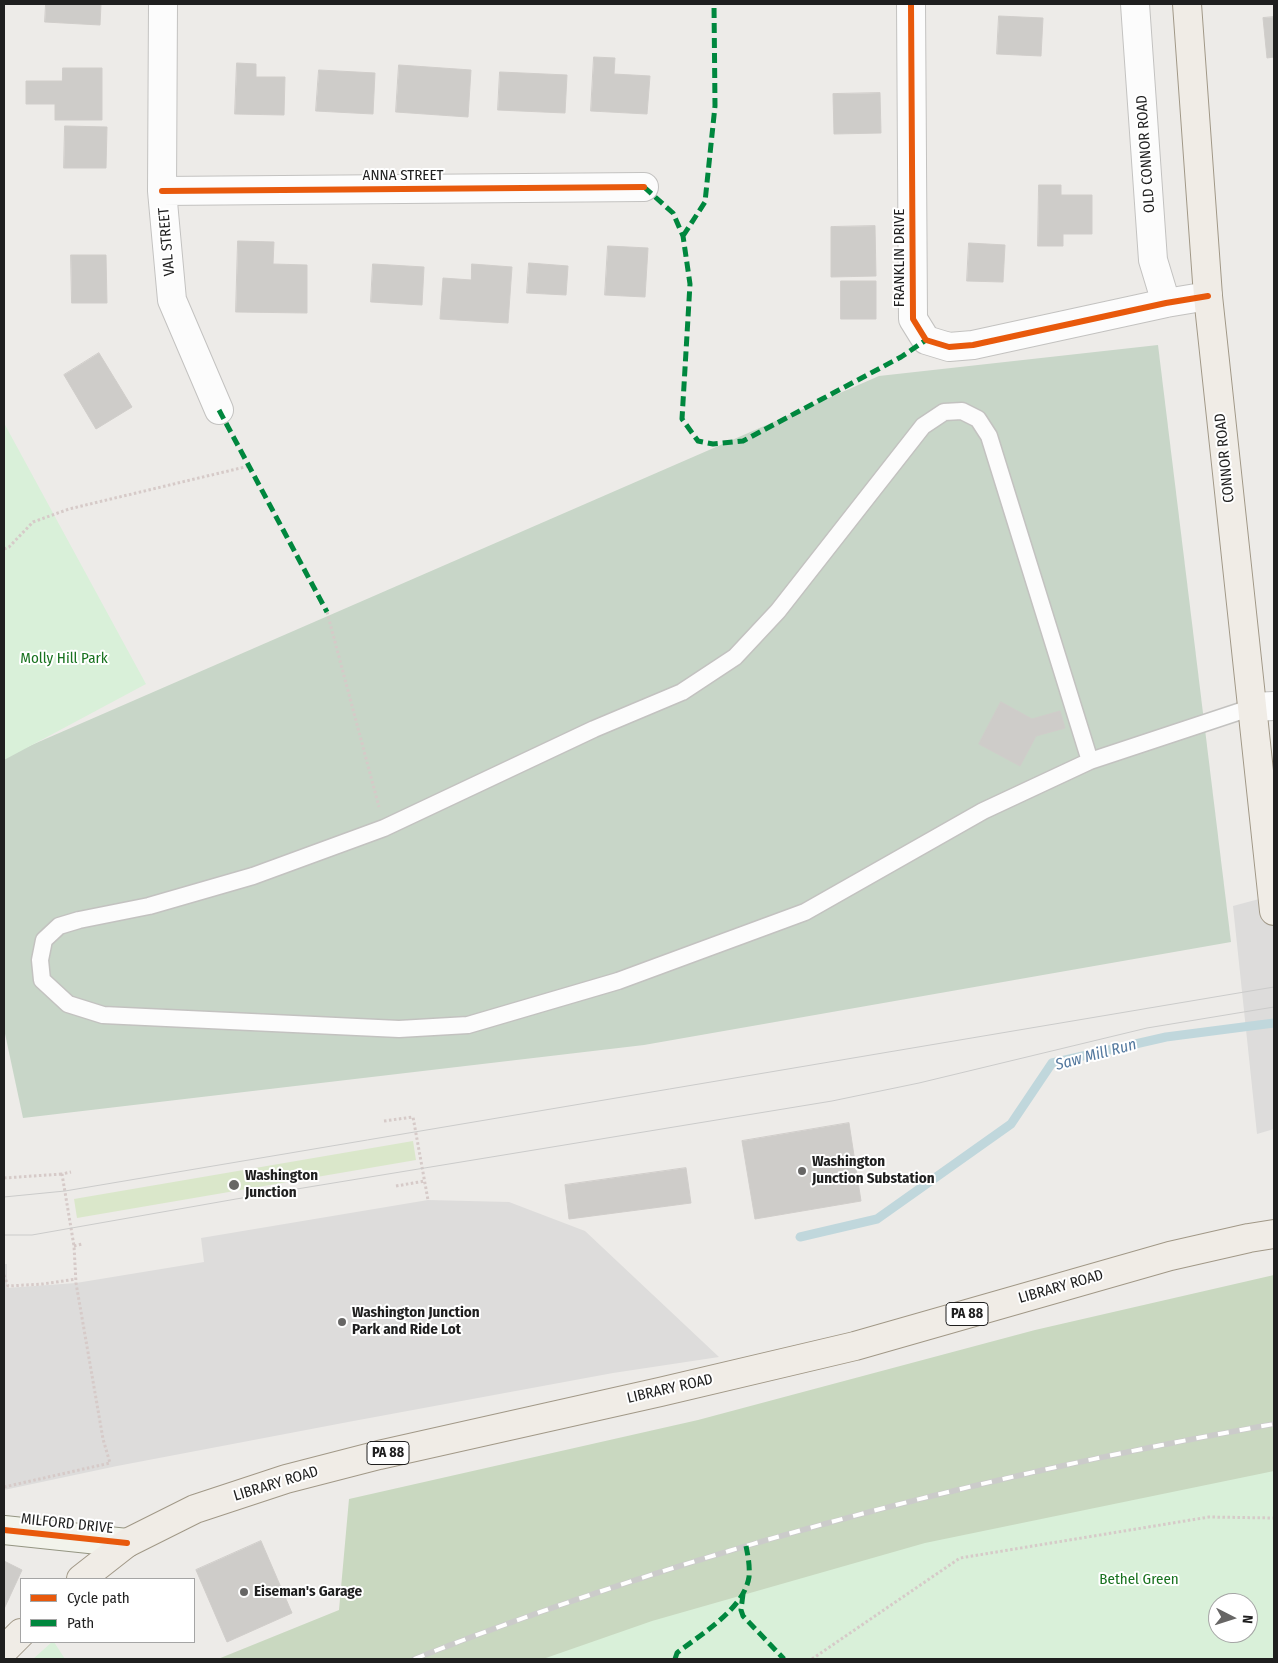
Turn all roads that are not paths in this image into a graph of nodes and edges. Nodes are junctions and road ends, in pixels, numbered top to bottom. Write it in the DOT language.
graph roads {
  1 [pos="163,4"];
  2 [pos="912,4"];
  3 [pos="1135,4"];
  4 [pos="1187,4"];
  5 [pos="644,187"];
  6 [pos="162,191"];
  7 [pos="1208,296"];
  8 [pos="1166,303"];
  9 [pos="219,410"];
  10 [pos="1264,706"];
  11 [pos="1090,761"];
  12 [pos="1273,898"];
  13 [pos="1274,1234"];
  14 [pos="4,1530"];
  15 [pos="127,1543"];
  16 [pos="82,1578"];
  17 [pos="20,1634"];
  18 [pos="4,1650"];
  1 -- 6 [label="street, VAL STREET"];
  2 -- 8 [label="street, FRANKLIN DRIVE"];
  3 -- 8 [label="street, OLD CONNOR ROAD"];
  4 -- 7 [label="main road, CONNOR ROAD"];
  5 -- 6 [label="street, ANNA STREET"];
  6 -- 9 [label="street, VAL STREET"];
  7 -- 8 [label="street, FRANKLIN DRIVE"];
  7 -- 10 [label="main road, CONNOR ROAD"];
  10 -- 11 [label="lane"];
  10 -- 12 [label="main road, CONNOR ROAD"];
  11 -- 11 [label="lane"];
  13 -- 15 [label="main road, LIBRARY ROAD / PA 88"];
  14 -- 15 [label="street, MILFORD DRIVE"];
  15 -- 16 [label="main road, LIBRARY ROAD / PA 88"];
  17 -- 18 [label="main road"];
}
